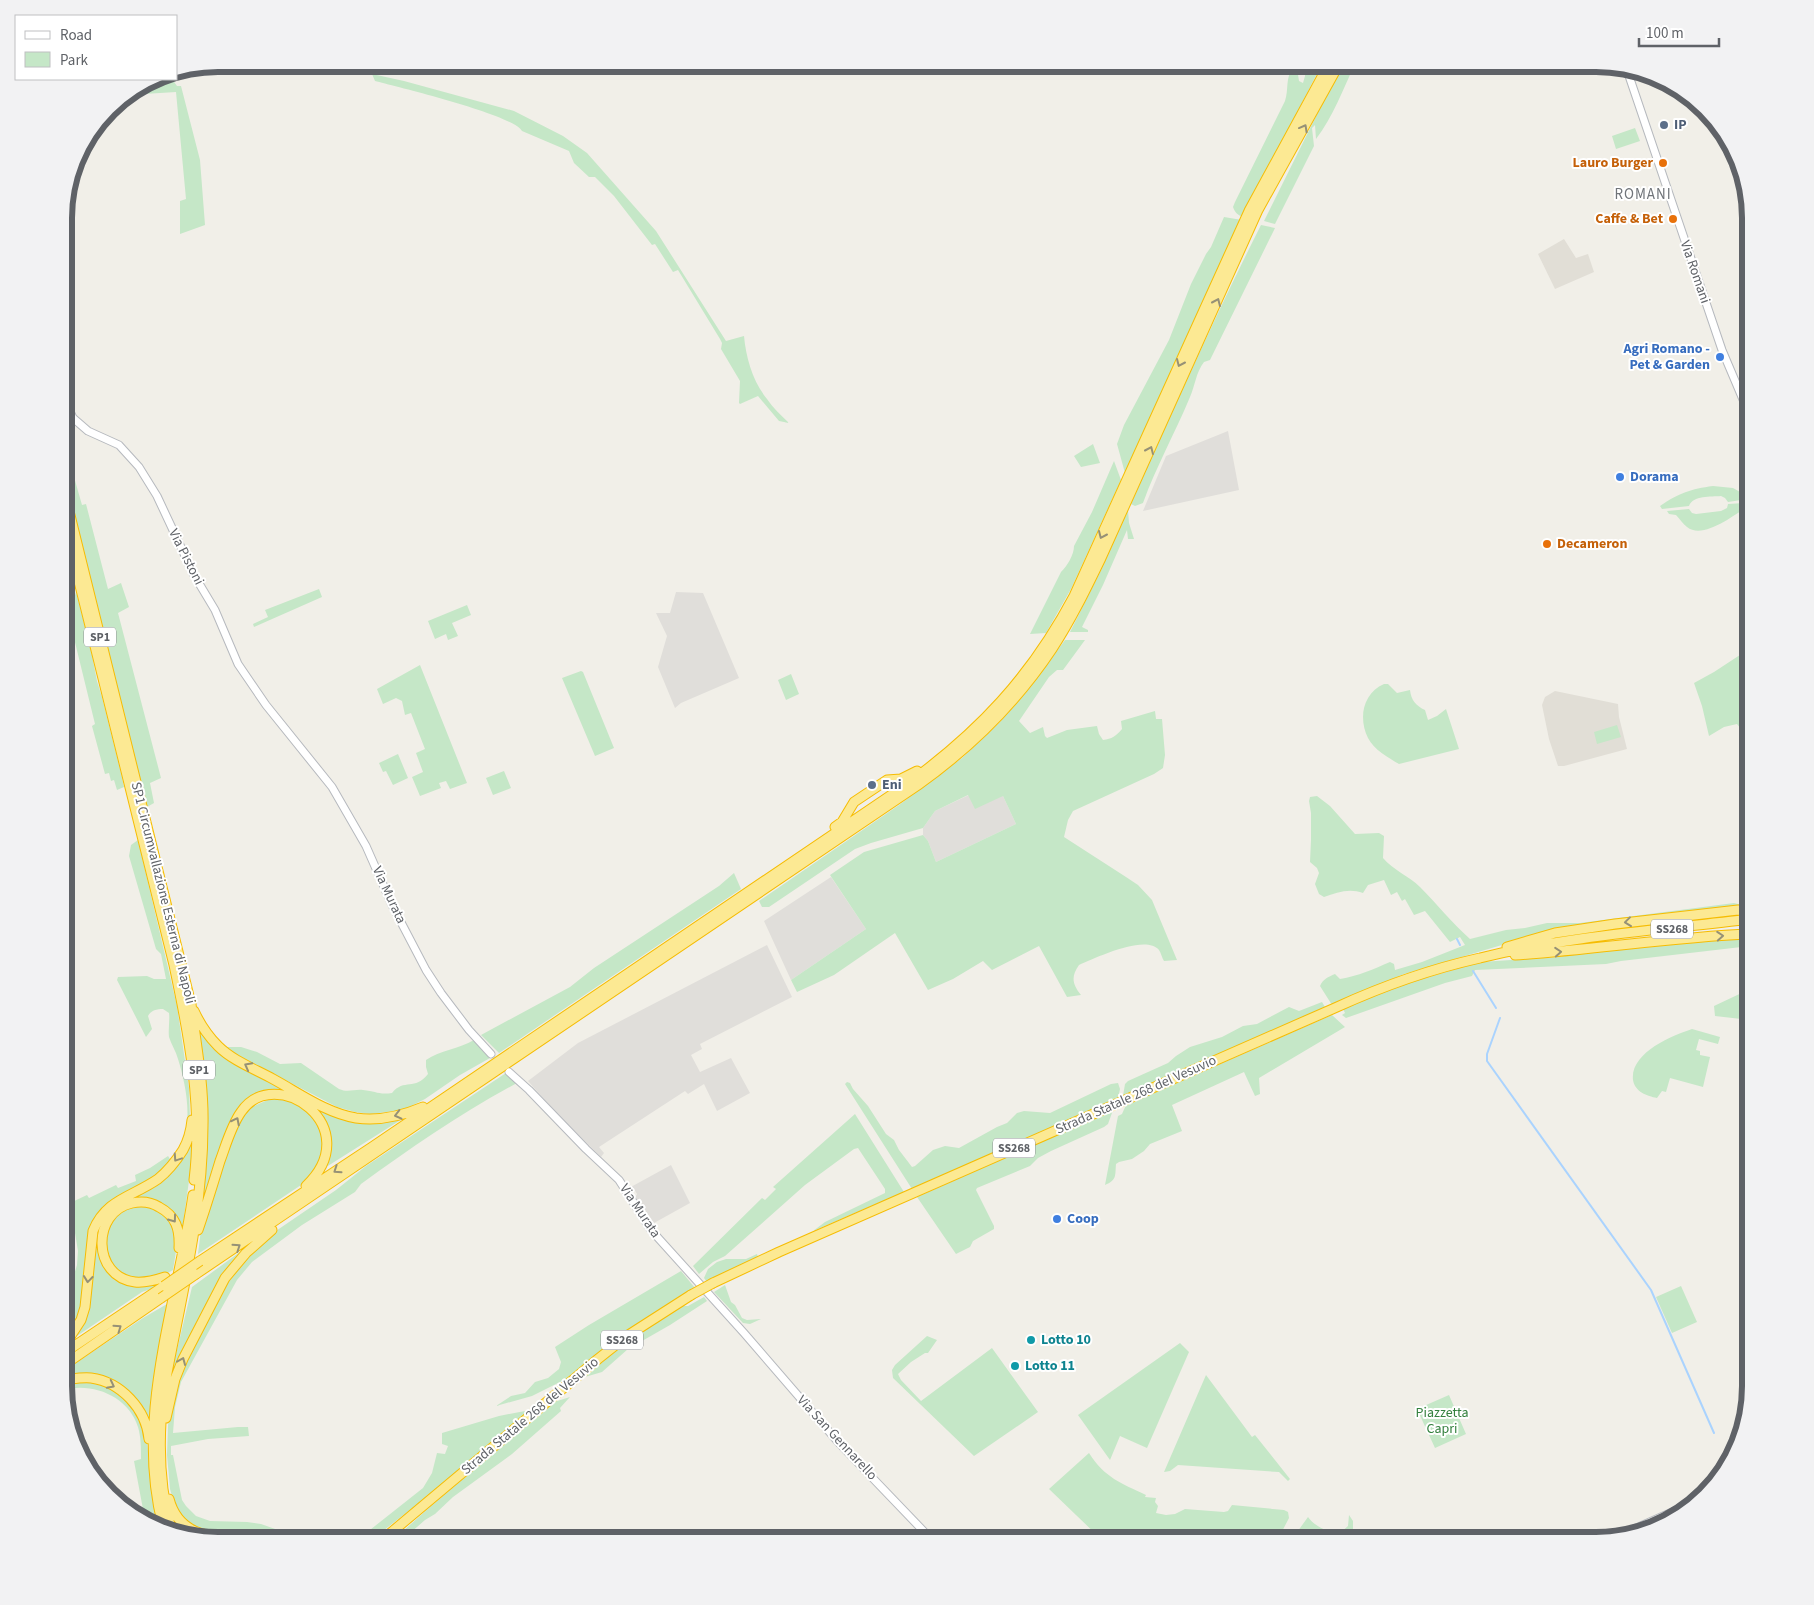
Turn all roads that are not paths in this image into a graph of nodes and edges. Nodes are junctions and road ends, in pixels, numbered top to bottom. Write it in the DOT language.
graph roads {
  1 [pos="1325,72"];
  2 [pos="1334,72"];
  3 [pos="1629,76"];
  4 [pos="1249,220"];
  5 [pos="1741,395"];
  6 [pos="73,418"];
  7 [pos="1126,492"];
  8 [pos="73,529"];
  9 [pos="73,555"];
  10 [pos="290,734"];
  11 [pos="963,740"];
  12 [pos="133,784"];
  13 [pos="148,845"];
  14 [pos="801,856"];
  15 [pos="758,890"];
  16 [pos="741,900"];
  17 [pos="1742,910"];
  18 [pos="1742,917"];
  19 [pos="1742,935"];
  20 [pos="1492,955"];
  21 [pos="1482,957"];
  22 [pos="190,1004"];
  23 [pos="491,1054"];
  24 [pos="191,1060"];
  25 [pos="509,1072"];
  26 [pos="444,1098"];
  27 [pos="346,1174"];
  28 [pos="290,1201"];
  29 [pos="191,1249"];
  30 [pos="200,1259"];
  31 [pos="165,1281"];
  32 [pos="177,1300"];
  33 [pos="73,1332"];
  34 [pos="744,1333"];
  35 [pos="73,1347"];
  36 [pos="73,1359"];
  37 [pos="73,1379"];
  38 [pos="160,1442"];
  39 [pos="160,1460"];
  40 [pos="155,1479"];
  41 [pos="160,1520"];
  42 [pos="406,1520"];
  43 [pos="170,1524"];
  44 [pos="191,1530"];
  45 [pos="388,1532"];
  46 [pos="392,1532"];
  47 [pos="924,1532"];
  1 -- 4 [label="highway"];
  4 -- 2 [label="highway, one-way"];
  3 -- 5 [label="street, Via Romani"];
  7 -- 4 [label="highway, one-way"];
  4 -- 7 [label="highway, one-way"];
  6 -- 10 [label="street, Via Pistoni"];
  7 -- 11 [label="highway, one-way"];
  7 -- 15 [label="highway"];
  8 -- 12 [label="highway, SP1 Circumvallazione Esterna di Napoli / SP1"];
  9 -- 12 [label="highway, SP1 Circumvallazione Esterna di Napoli / SP1"];
  10 -- 23 [label="street, Via Murata"];
  11 -- 14 [label="highway"];
  11 -- 14 [label="highway"];
  12 -- 13 [label="highway, SP1 Circumvallazione Esterna di Napoli / SP1"];
  13 -- 22 [label="highway, SP1 Circumvallazione Esterna di Napoli / SP1"];
  13 -- 24 [label="highway, SP1 Circumvallazione Esterna di Napoli / SP1"];
  14 -- 15 [label="highway"];
  15 -- 16 [label="highway"];
  16 -- 26 [label="highway"];
  16 -- 27 [label="highway"];
  17 -- 21 [label="highway, one-way"];
  18 -- 20 [label="highway, Strada Statale 268 del Vesuvio / SS268"];
  20 -- 19 [label="highway, one-way"];
  20 -- 21 [label="highway, Strada Statale 268 del Vesuvio / SS268"];
  21 -- 42 [label="highway, Strada Statale 268 del Vesuvio / SS268, bridge"];
  26 -- 22 [label="highway, one-way"];
  22 -- 29 [label="highway, SP1 Circumvallazione Esterna di Napoli / SP1"];
  24 -- 32 [label="highway, SP1 Circumvallazione Esterna di Napoli / SP1"];
  24 -- 33 [label="highway, one-way"];
  25 -- 34 [label="street, Via Murata"];
  26 -- 28 [label="highway, one-way"];
  36 -- 27 [label="highway, one-way, bridge"];
  38 -- 27 [label="highway, one-way"];
  29 -- 28 [label="highway, one-way"];
  28 -- 30 [label="highway"];
  29 -- 32 [label="highway, SP1 Circumvallazione Esterna di Napoli / SP1"];
  30 -- 31 [label="highway, bridge"];
  30 -- 31 [label="highway, bridge"];
  31 -- 32 [label="highway, one-way"];
  31 -- 35 [label="highway"];
  32 -- 38 [label="highway"];
  32 -- 40 [label="highway"];
  34 -- 47 [label="street, Via San Gennarello"];
  37 -- 40 [label="highway, one-way"];
  38 -- 39 [label="highway"];
  39 -- 43 [label="highway"];
  39 -- 44 [label="highway"];
  40 -- 41 [label="highway"];
  42 -- 45 [label="highway"];
  42 -- 46 [label="highway, Strada Statale 268 del Vesuvio / SS268"];
}
